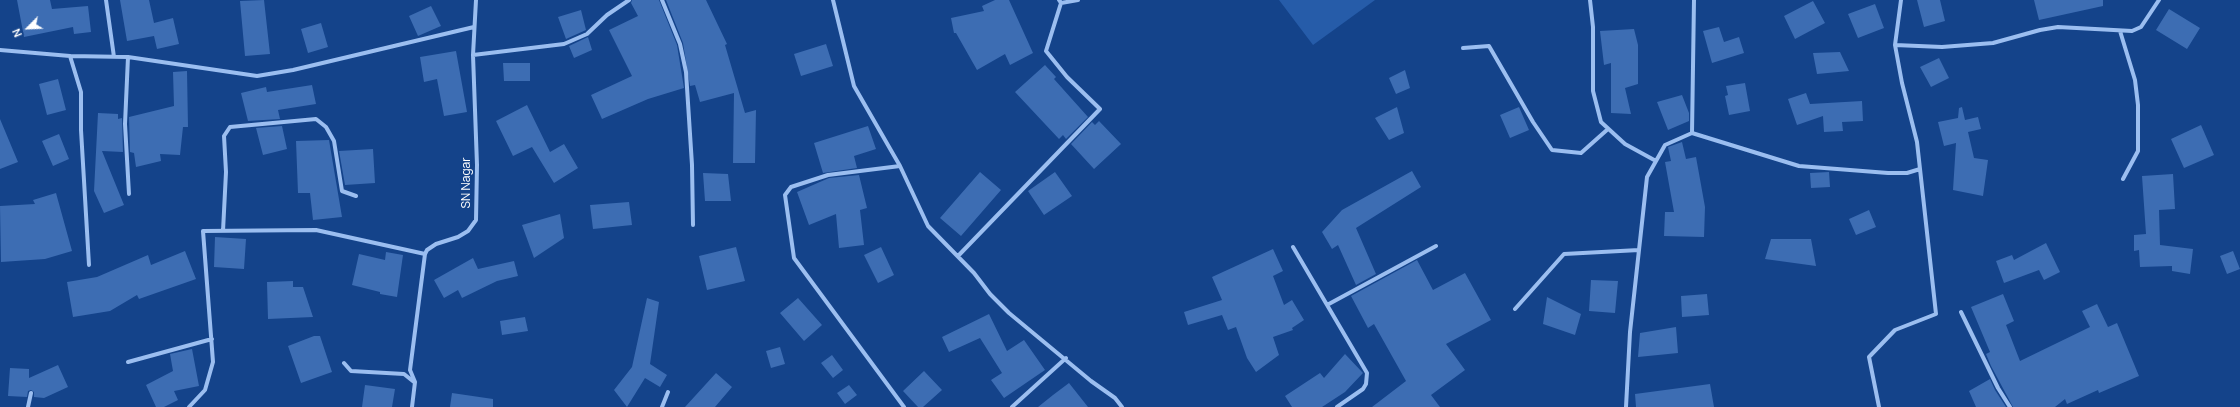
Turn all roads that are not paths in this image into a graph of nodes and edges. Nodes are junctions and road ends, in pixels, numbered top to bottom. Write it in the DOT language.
graph roads {
  1 [pos="106,0"];
  2 [pos="476,0"];
  3 [pos="629,0"];
  4 [pos="662,0"];
  5 [pos="833,0"];
  6 [pos="1078,0"];
  7 [pos="1590,0"];
  8 [pos="1694,0"];
  9 [pos="1901,0"];
  10 [pos="2159,0"];
  11 [pos="1060,2"];
  12 [pos="474,27"];
  13 [pos="2120,31"];
  14 [pos="1894,45"];
  15 [pos="1463,48"];
  16 [pos="0,50"];
  17 [pos="473,55"];
  18 [pos="70,56"];
  19 [pos="114,57"];
  20 [pos="128,57"];
  21 [pos="1608,129"];
  22 [pos="1692,133"];
  23 [pos="1656,161"];
  24 [pos="900,166"];
  25 [pos="1920,169"];
  26 [pos="2123,179"];
  27 [pos="129,194"];
  28 [pos="356,196"];
  29 [pos="693,225"];
  30 [pos="223,231"];
  31 [pos="1436,246"];
  32 [pos="1293,247"];
  33 [pos="1639,250"];
  34 [pos="425,254"];
  35 [pos="958,256"];
  36 [pos="89,266"];
  37 [pos="1328,305"];
  38 [pos="1515,309"];
  39 [pos="1961,312"];
  40 [pos="212,340"];
  41 [pos="1066,358"];
  42 [pos="128,362"];
  43 [pos="344,363"];
  44 [pos="415,382"];
  45 [pos="668,392"];
  46 [pos="32,393"];
  47 [pos="28,407"];
  48 [pos="189,407"];
  49 [pos="412,407"];
  50 [pos="662,407"];
  51 [pos="904,407"];
  52 [pos="1012,407"];
  53 [pos="1122,407"];
  54 [pos="1337,407"];
  55 [pos="1626,407"];
  56 [pos="1879,407"];
  57 [pos="2010,407"];
  1 -- 19 [label="street"];
  2 -- 12 [label="street, SN Nagar"];
  3 -- 17 [label="street"];
  4 -- 29 [label="street"];
  5 -- 24 [label="street"];
  6 -- 11 [label="street"];
  7 -- 21 [label="street"];
  8 -- 22 [label="street"];
  9 -- 14 [label="street"];
  10 -- 13 [label="street"];
  11 -- 35 [label="street"];
  12 -- 17 [label="street, SN Nagar"];
  12 -- 20 [label="street"];
  13 -- 14 [label="street"];
  13 -- 26 [label="street"];
  14 -- 25 [label="street"];
  15 -- 21 [label="street"];
  16 -- 18 [label="street"];
  17 -- 34 [label="street, SN Nagar"];
  18 -- 19 [label="street"];
  18 -- 36 [label="street"];
  19 -- 20 [label="street"];
  20 -- 27 [label="street"];
  21 -- 23 [label="street"];
  22 -- 23 [label="street"];
  22 -- 25 [label="street"];
  23 -- 33 [label="street"];
  24 -- 35 [label="street"];
  24 -- 51 [label="street"];
  25 -- 56 [label="street"];
  28 -- 30 [label="street"];
  30 -- 34 [label="street"];
  30 -- 40 [label="street"];
  31 -- 37 [label="street"];
  32 -- 37 [label="street"];
  33 -- 38 [label="street"];
  33 -- 55 [label="street"];
  34 -- 44 [label="street"];
  35 -- 41 [label="street"];
  37 -- 54 [label="street"];
  39 -- 57 [label="street"];
  40 -- 42 [label="street"];
  40 -- 48 [label="street"];
  41 -- 52 [label="street"];
  41 -- 53 [label="street"];
  43 -- 44 [label="street"];
  44 -- 49 [label="street"];
  45 -- 50 [label="street"];
  46 -- 47 [label="street"];
}
